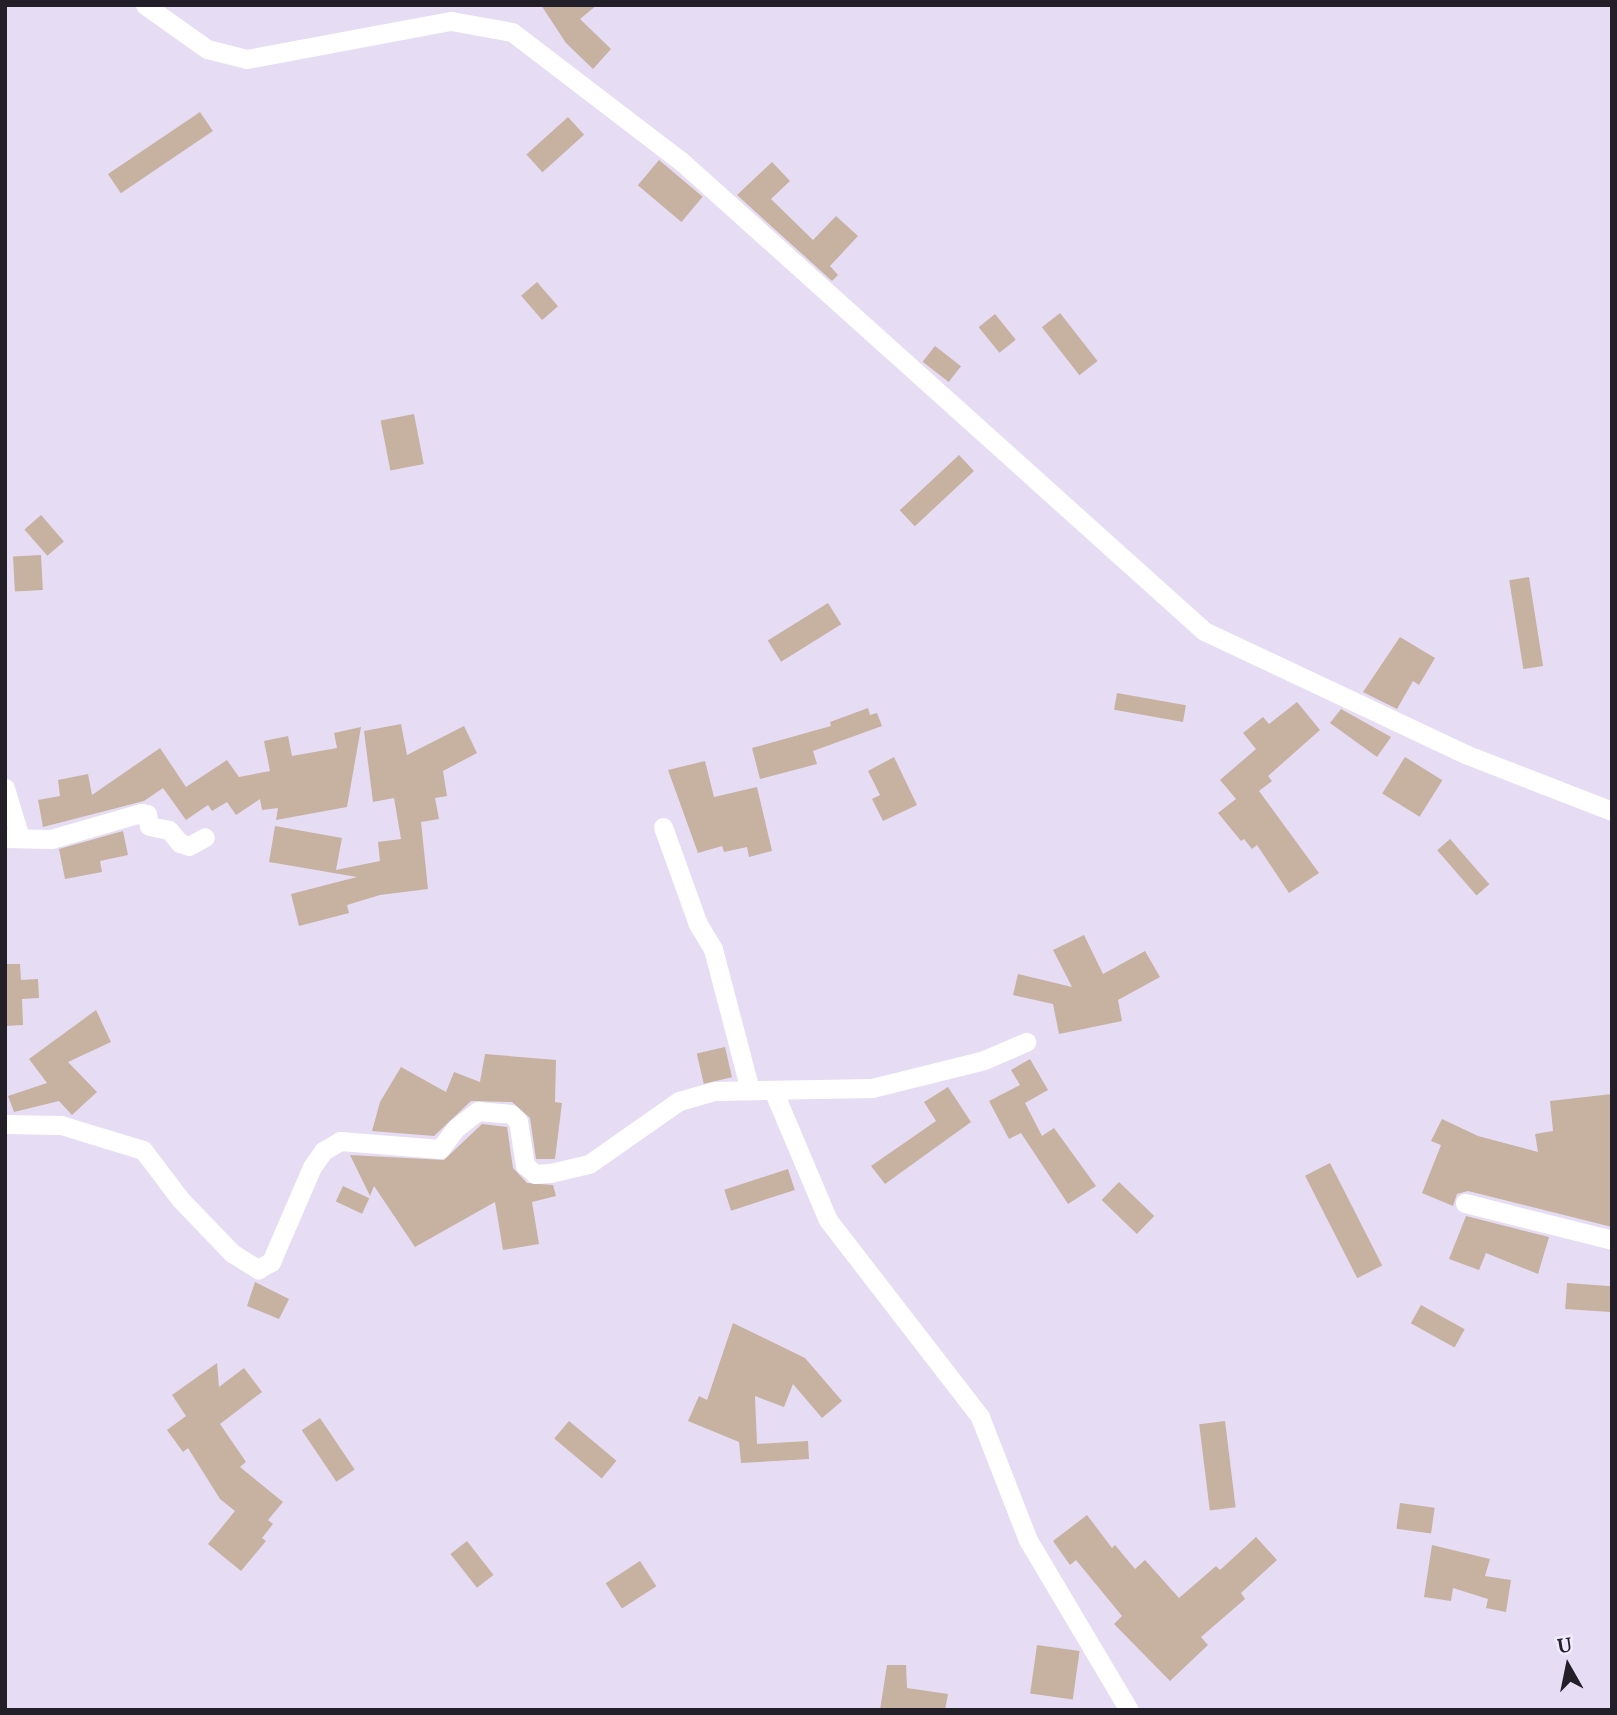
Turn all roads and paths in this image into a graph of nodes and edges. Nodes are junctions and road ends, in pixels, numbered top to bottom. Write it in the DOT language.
graph roads {
  1 [pos="145,5"];
  2 [pos="5,788"];
  3 [pos="1612,811"];
  4 [pos="663,827"];
  5 [pos="205,837"];
  6 [pos="13,838"];
  7 [pos="1026,1042"];
  8 [pos="750,1090"];
  9 [pos="773,1090"];
  10 [pos="5,1124"];
  11 [pos="1465,1203"];
  12 [pos="1612,1240"];
  13 [pos="1129,1710"];
  1 -- 3 [label="street"];
  2 -- 6 [label="street"];
  4 -- 8 [label="street"];
  5 -- 6 [label="street"];
  7 -- 9 [label="street"];
  8 -- 9 [label="street"];
  8 -- 10 [label="street"];
  9 -- 13 [label="street"];
  11 -- 12 [label="street"];
}
